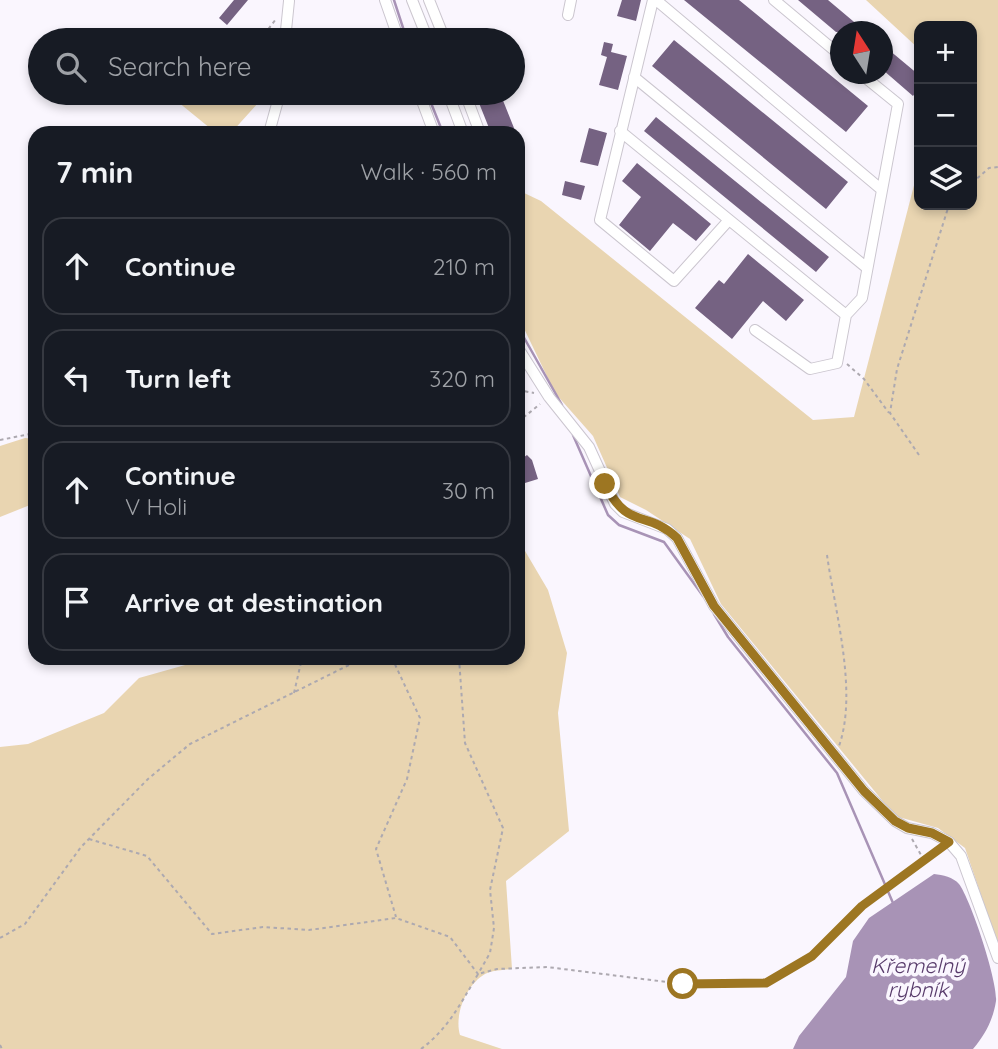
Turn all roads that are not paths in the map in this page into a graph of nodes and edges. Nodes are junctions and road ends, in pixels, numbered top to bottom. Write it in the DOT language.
graph roads {
  1 [pos="385,0"];
  2 [pos="412,0"];
  3 [pos="429,0"];
  4 [pos="571,0"];
  5 [pos="655,0"];
  6 [pos="774,0"];
  7 [pos="289,2"];
  8 [pos="568,15"];
  9 [pos="286,28"];
  10 [pos="395,28"];
  11 [pos="423,28"];
  12 [pos="440,28"];
  13 [pos="830,47"];
  14 [pos="634,77"];
  15 [pos="873,84"];
  16 [pos="277,105"];
  17 [pos="424,105"];
  18 [pos="452,105"];
  19 [pos="470,105"];
  20 [pos="271,126"];
  21 [pos="431,126"];
  22 [pos="460,126"];
  23 [pos="477,126"];
  24 [pos="620,131"];
  25 [pos="882,190"];
  26 [pos="729,219"];
  27 [pos="867,268"];
  28 [pos="846,315"];
  29 [pos="755,330"];
  30 [pos="525,359"];
  31 [pos="998,958"];
  1 -- 10 [label="street"];
  2 -- 11 [label="street"];
  3 -- 12 [label="street"];
  4 -- 8 [label="street"];
  5 -- 14 [label="street"];
  5 -- 25 [label="street"];
  6 -- 13 [label="street"];
  7 -- 9 [label="street"];
  14 -- 24 [label="street"];
  14 -- 27 [label="street"];
  15 -- 25 [label="street"];
  16 -- 20 [label="street"];
  17 -- 21 [label="street"];
  18 -- 22 [label="street"];
  19 -- 23 [label="street"];
  24 -- 26 [label="street"];
  24 -- 26 [label="street"];
  25 -- 27 [label="street"];
  26 -- 28 [label="street"];
  27 -- 28 [label="street"];
  28 -- 29 [label="street"];
  30 -- 31 [label="street"];
}
